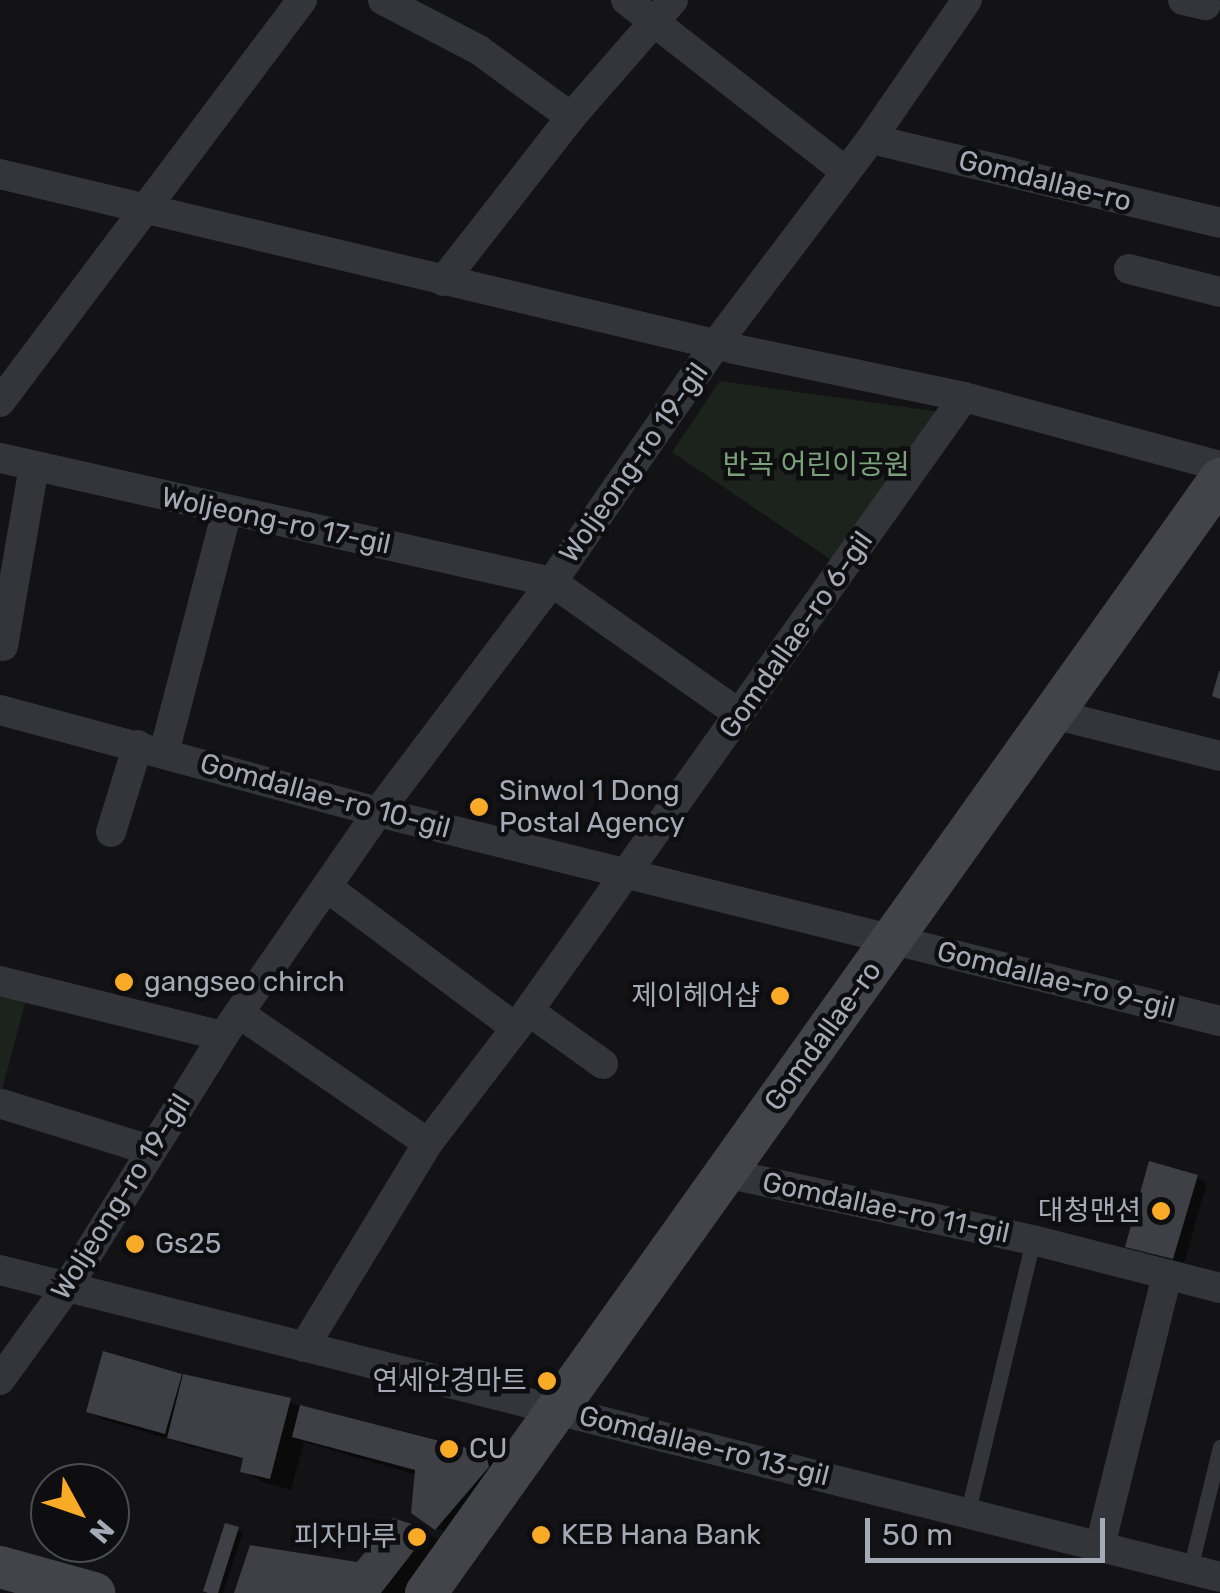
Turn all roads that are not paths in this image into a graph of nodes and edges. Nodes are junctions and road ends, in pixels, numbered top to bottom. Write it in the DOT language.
graph roads {
  1 [pos="302,0"];
  2 [pos="383,0"];
  3 [pos="626,0"];
  4 [pos="968,0"];
  5 [pos="665,11"];
  6 [pos="571,117"];
  7 [pos="871,138"];
  8 [pos="846,172"];
  9 [pos="0,174"];
  10 [pos="146,209"];
  11 [pos="1220,222"];
  12 [pos="1129,269"];
  13 [pos="443,281"];
  14 [pos="1220,292"];
  15 [pos="716,344"];
  16 [pos="964,397"];
  17 [pos="0,402"];
  18 [pos="0,458"];
  19 [pos="1220,466"];
  20 [pos="34,467"];
  21 [pos="1220,479"];
  22 [pos="227,511"];
  23 [pos="552,582"];
  24 [pos="3,646"];
  25 [pos="0,710"];
  26 [pos="739,714"];
  27 [pos="1052,714"];
  28 [pos="151,749"];
  29 [pos="1220,756"];
  30 [pos="378,812"];
  31 [pos="111,832"];
  32 [pos="628,873"];
  33 [pos="328,888"];
  34 [pos="892,939"];
  35 [pos="0,981"];
  36 [pos="522,1020"];
  37 [pos="1220,1021"];
  38 [pos="232,1025"];
  39 [pos="603,1064"];
  40 [pos="2,1104"];
  41 [pos="428,1143"];
  42 [pos="150,1150"];
  43 [pos="725,1173"];
  44 [pos="1033,1240"];
  45 [pos="0,1270"];
  46 [pos="1167,1276"];
  47 [pos="66,1287"];
  48 [pos="1220,1288"];
  49 [pos="304,1347"];
  50 [pos="0,1380"];
  51 [pos="556,1410"];
  52 [pos="1220,1447"];
  53 [pos="968,1511"];
  54 [pos="1100,1546"];
  55 [pos="0,1568"];
  56 [pos="1190,1569"];
  57 [pos="1220,1577"];
  58 [pos="94,1593"];
  59 [pos="426,1593"];
  1 -- 10 [label="street"];
  2 -- 6 [label="street"];
  3 -- 5 [label="street"];
  4 -- 7 [label="street, Woljeong-ro 19-gil"];
  5 -- 6 [label="street"];
  5 -- 8 [label="street"];
  6 -- 13 [label="street"];
  7 -- 8 [label="street, Woljeong-ro 19-gil"];
  7 -- 11 [label="street, Gomdallae-ro"];
  8 -- 15 [label="street, Woljeong-ro 19-gil"];
  9 -- 10 [label="street"];
  10 -- 13 [label="street"];
  10 -- 17 [label="street"];
  12 -- 14 [label="street"];
  13 -- 15 [label="street"];
  15 -- 16 [label="street"];
  15 -- 23 [label="street, Woljeong-ro 19-gil"];
  16 -- 19 [label="street"];
  16 -- 26 [label="street, Gomdallae-ro 6-gil"];
  18 -- 20 [label="street, Woljeong-ro 17-gil"];
  20 -- 22 [label="street, Woljeong-ro 17-gil"];
  20 -- 24 [label="street"];
  21 -- 27 [label="street, Gomdallae-ro"];
  22 -- 23 [label="street, Woljeong-ro 17-gil"];
  22 -- 28 [label="street, Gomdallae-ro 10-gil"];
  23 -- 26 [label="street, Woljeong-ro 19-gil"];
  23 -- 30 [label="street, Woljeong-ro 19-gil"];
  25 -- 28 [label="street, Gomdallae-ro 10-gil"];
  26 -- 32 [label="street, Gomdallae-ro 6-gil"];
  27 -- 29 [label="street"];
  27 -- 34 [label="street, Gomdallae-ro"];
  28 -- 30 [label="street, Gomdallae-ro 10-gil"];
  28 -- 31 [label="street, Gomdallae-ro 10-gil"];
  30 -- 32 [label="street, Gomdallae-ro 10-gil"];
  30 -- 33 [label="street, Woljeong-ro 19-gil"];
  32 -- 34 [label="street, Gomdallae-ro 10-gil"];
  32 -- 36 [label="street, Gomdallae-ro 6-gil"];
  33 -- 36 [label="street"];
  33 -- 38 [label="street, Woljeong-ro 19-gil"];
  34 -- 37 [label="street, Gomdallae-ro 9-gil"];
  34 -- 43 [label="street, Gomdallae-ro"];
  35 -- 38 [label="street"];
  36 -- 39 [label="street"];
  36 -- 41 [label="street, Gomdallae-ro 6-gil"];
  38 -- 41 [label="street"];
  38 -- 42 [label="street, Woljeong-ro 19-gil"];
  40 -- 42 [label="street"];
  41 -- 49 [label="street, Gomdallae-ro 6-gil"];
  42 -- 47 [label="street, Woljeong-ro 19-gil"];
  43 -- 44 [label="street, Gomdallae-ro 11-gil"];
  43 -- 51 [label="street, Gomdallae-ro"];
  44 -- 46 [label="street, Gomdallae-ro 11-gil"];
  44 -- 53 [label="lane"];
  45 -- 47 [label="street, Gomdallae-ro 13-gil"];
  46 -- 48 [label="street, Gomdallae-ro 11-gil"];
  46 -- 54 [label="street"];
  47 -- 49 [label="street, Gomdallae-ro 13-gil"];
  47 -- 50 [label="street, Woljeong-ro 19-gil"];
  49 -- 51 [label="street, Gomdallae-ro 13-gil"];
  51 -- 53 [label="street, Gomdallae-ro 13-gil"];
  51 -- 59 [label="street, Gomdallae-ro"];
  52 -- 56 [label="lane"];
  53 -- 54 [label="street, Gomdallae-ro 13-gil"];
  54 -- 56 [label="street, Gomdallae-ro 13-gil"];
  55 -- 58 [label="street"];
  56 -- 57 [label="street, Gomdallae-ro 13-gil"];
}
